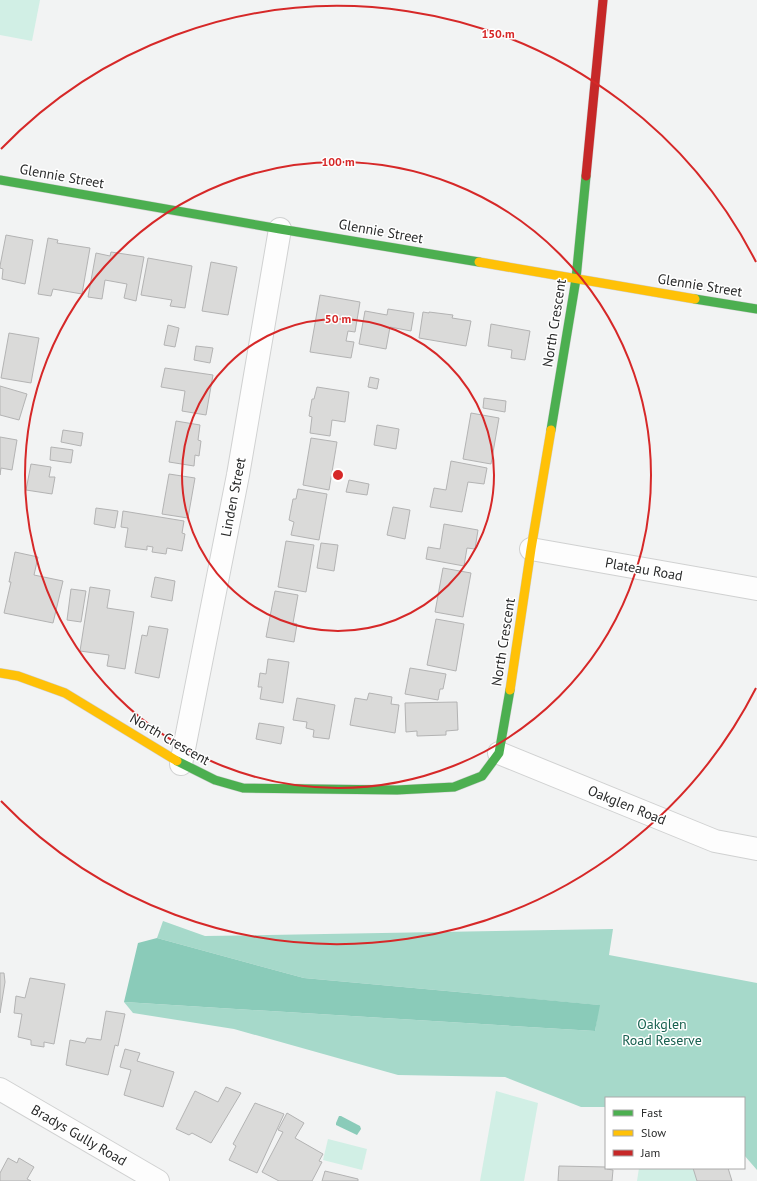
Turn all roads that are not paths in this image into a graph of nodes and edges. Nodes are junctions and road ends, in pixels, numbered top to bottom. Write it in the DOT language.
graph roads {
  1 [pos="603,0"];
  2 [pos="0,180"];
  3 [pos="280,229"];
  4 [pos="576,279"];
  5 [pos="757,309"];
  6 [pos="531,549"];
  7 [pos="757,589"];
  8 [pos="0,673"];
  9 [pos="499,753"];
  10 [pos="181,764"];
  11 [pos="757,849"];
  12 [pos="0,1089"];
  13 [pos="158,1181"];
  1 -- 4 [label="street, North Crescent"];
  2 -- 3 [label="street, Glennie Street"];
  3 -- 4 [label="street, Glennie Street"];
  3 -- 10 [label="street, Linden Street"];
  4 -- 5 [label="street, Glennie Street"];
  4 -- 6 [label="street, North Crescent"];
  6 -- 7 [label="street, Plateau Road"];
  6 -- 9 [label="street, North Crescent"];
  8 -- 10 [label="street, North Crescent"];
  9 -- 10 [label="street, North Crescent"];
  9 -- 11 [label="street, Oakglen Road"];
  12 -- 13 [label="street, Bradys Gully Road"];
}
